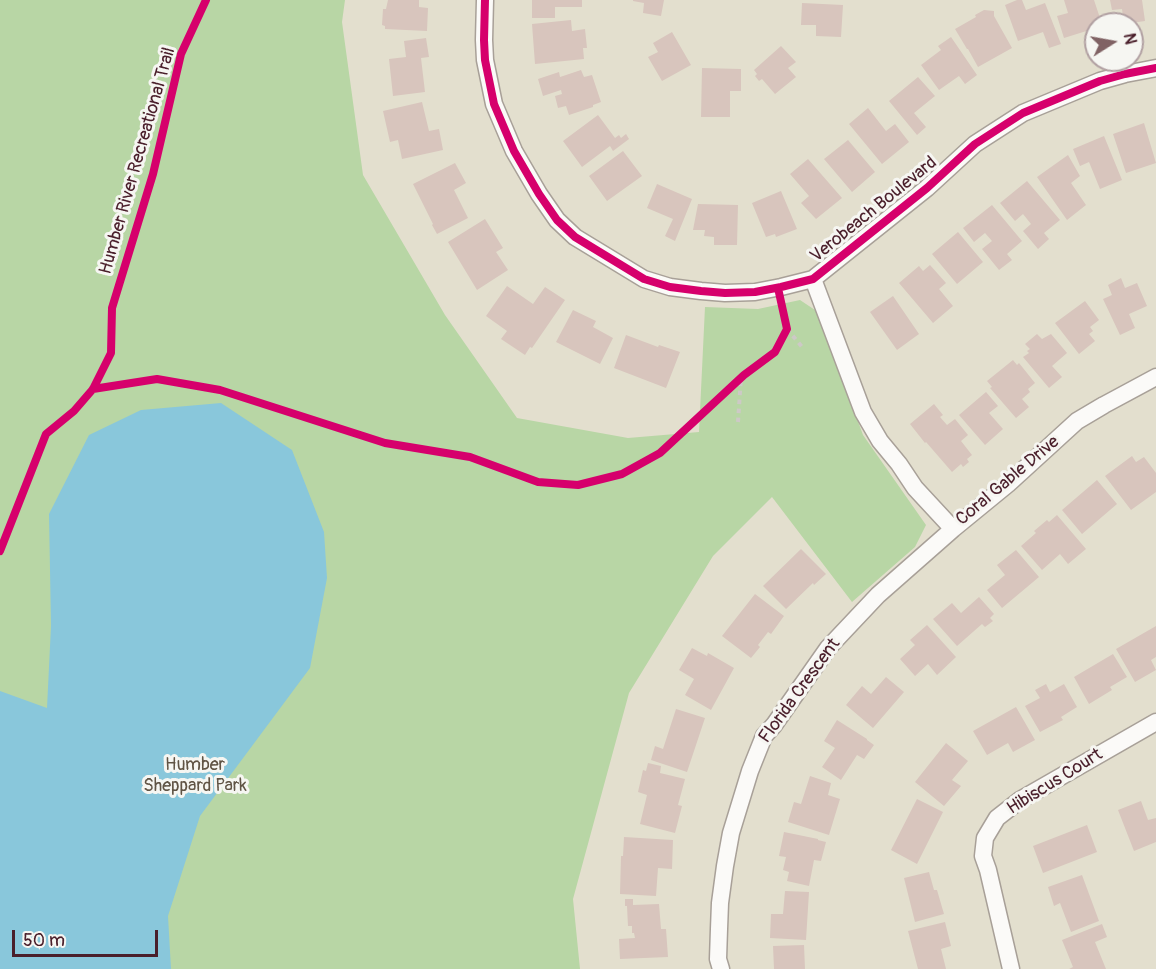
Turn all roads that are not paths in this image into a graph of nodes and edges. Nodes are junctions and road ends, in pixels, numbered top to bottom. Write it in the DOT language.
graph roads {
  1 [pos="485,0"];
  2 [pos="1156,68"];
  3 [pos="813,279"];
  4 [pos="1156,377"];
  5 [pos="953,529"];
  6 [pos="1156,722"];
  7 [pos="721,969"];
  8 [pos="1011,969"];
  1 -- 3 [label="street, Verobeach Boulevard"];
  2 -- 3 [label="street, Verobeach Boulevard"];
  3 -- 5 [label="street, Coral Gable Drive"];
  4 -- 5 [label="street, Coral Gable Drive"];
  5 -- 7 [label="street, Florida Crescent"];
  6 -- 8 [label="street, Hibiscus Court"];
}
